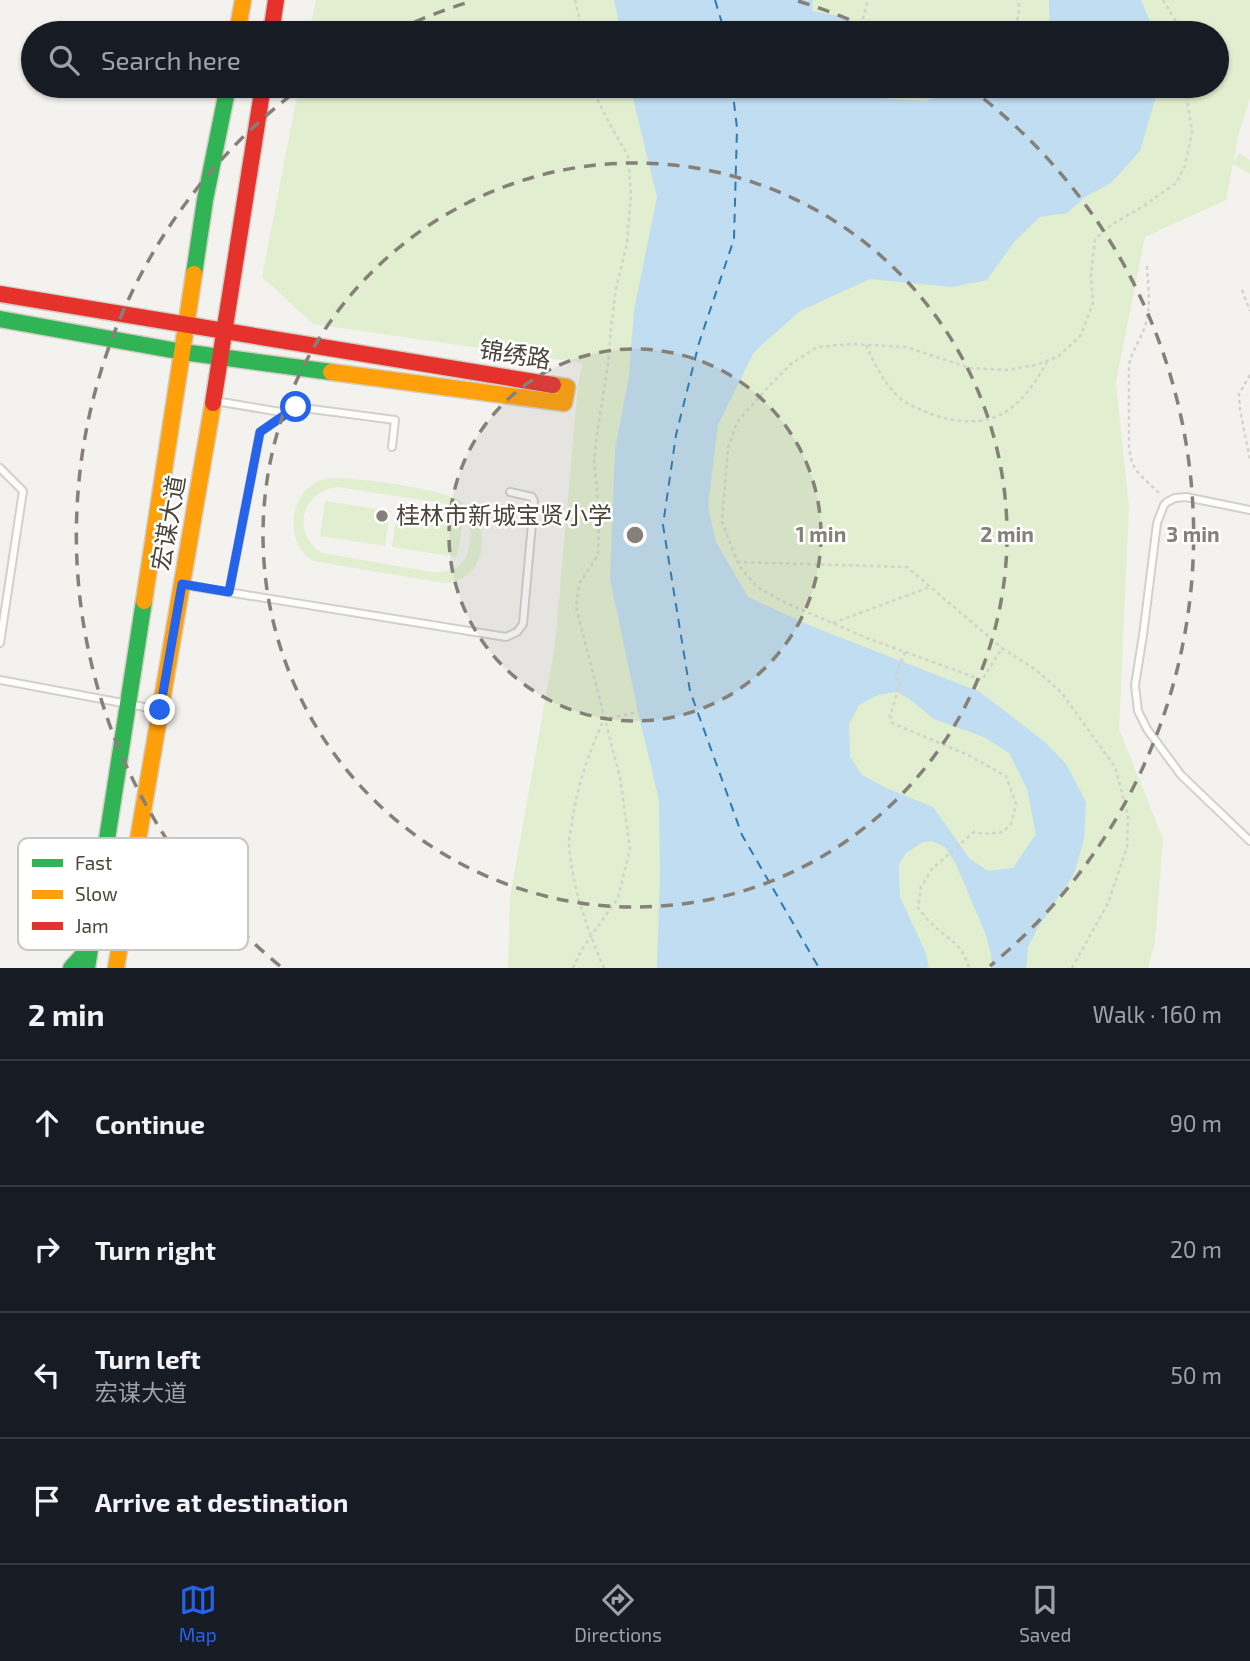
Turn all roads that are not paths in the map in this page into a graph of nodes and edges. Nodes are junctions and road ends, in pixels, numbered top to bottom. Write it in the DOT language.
graph roads {
  1 [pos="243,0"];
  2 [pos="276,0"];
  3 [pos="239,21"];
  4 [pos="273,21"];
  5 [pos="226,98"];
  6 [pos="261,98"];
  7 [pos="0,294"];
  8 [pos="0,319"];
  9 [pos="187,324"];
  10 [pos="225,331"];
  11 [pos="183,352"];
  12 [pos="220,357"];
  13 [pos="213,401"];
  14 [pos="287,413"];
  15 [pos="392,447"];
  16 [pos="0,468"];
  17 [pos="510,492"];
  18 [pos="1250,510"];
  19 [pos="182,584"];
  20 [pos="229,592"];
  21 [pos="0,643"];
  22 [pos="0,680"];
  23 [pos="129,704"];
  24 [pos="160,710"];
  25 [pos="107,838"];
  26 [pos="139,838"];
  27 [pos="1250,841"];
  28 [pos="87,950"];
  29 [pos="90,950"];
  30 [pos="71,968"];
  31 [pos="87,968"];
  1 -- 3 [label="main road"];
  2 -- 4 [label="main road"];
  5 -- 9 [label="main road, 宏谋大道"];
  6 -- 10 [label="main road, 宏谋大道"];
  7 -- 9 [label="main road, 锦绣路"];
  8 -- 11 [label="main road, 锦绣路"];
  9 -- 10 [label="main road, 锦绣路"];
  9 -- 11 [label="main road, 宏谋大道"];
  10 -- 12 [label="main road, 宏谋大道"];
  10 -- 12 [label="main road, 锦绣路"];
  11 -- 12 [label="main road, 锦绣路"];
  11 -- 23 [label="main road, 宏谋大道"];
  12 -- 13 [label="main road, 宏谋大道"];
  13 -- 14 [label="lane"];
  13 -- 19 [label="main road, 宏谋大道"];
  14 -- 15 [label="lane"];
  14 -- 20 [label="lane"];
  16 -- 21 [label="lane"];
  17 -- 20 [label="lane"];
  18 -- 27 [label="lane"];
  19 -- 20 [label="lane"];
  19 -- 24 [label="main road, 宏谋大道"];
  22 -- 23 [label="lane"];
  23 -- 24 [label="lane"];
  23 -- 25 [label="main road, 宏谋大道"];
  24 -- 26 [label="main road, 宏谋大道"];
  28 -- 30 [label="main road"];
  29 -- 31 [label="main road, 宏谋大道"];
}
